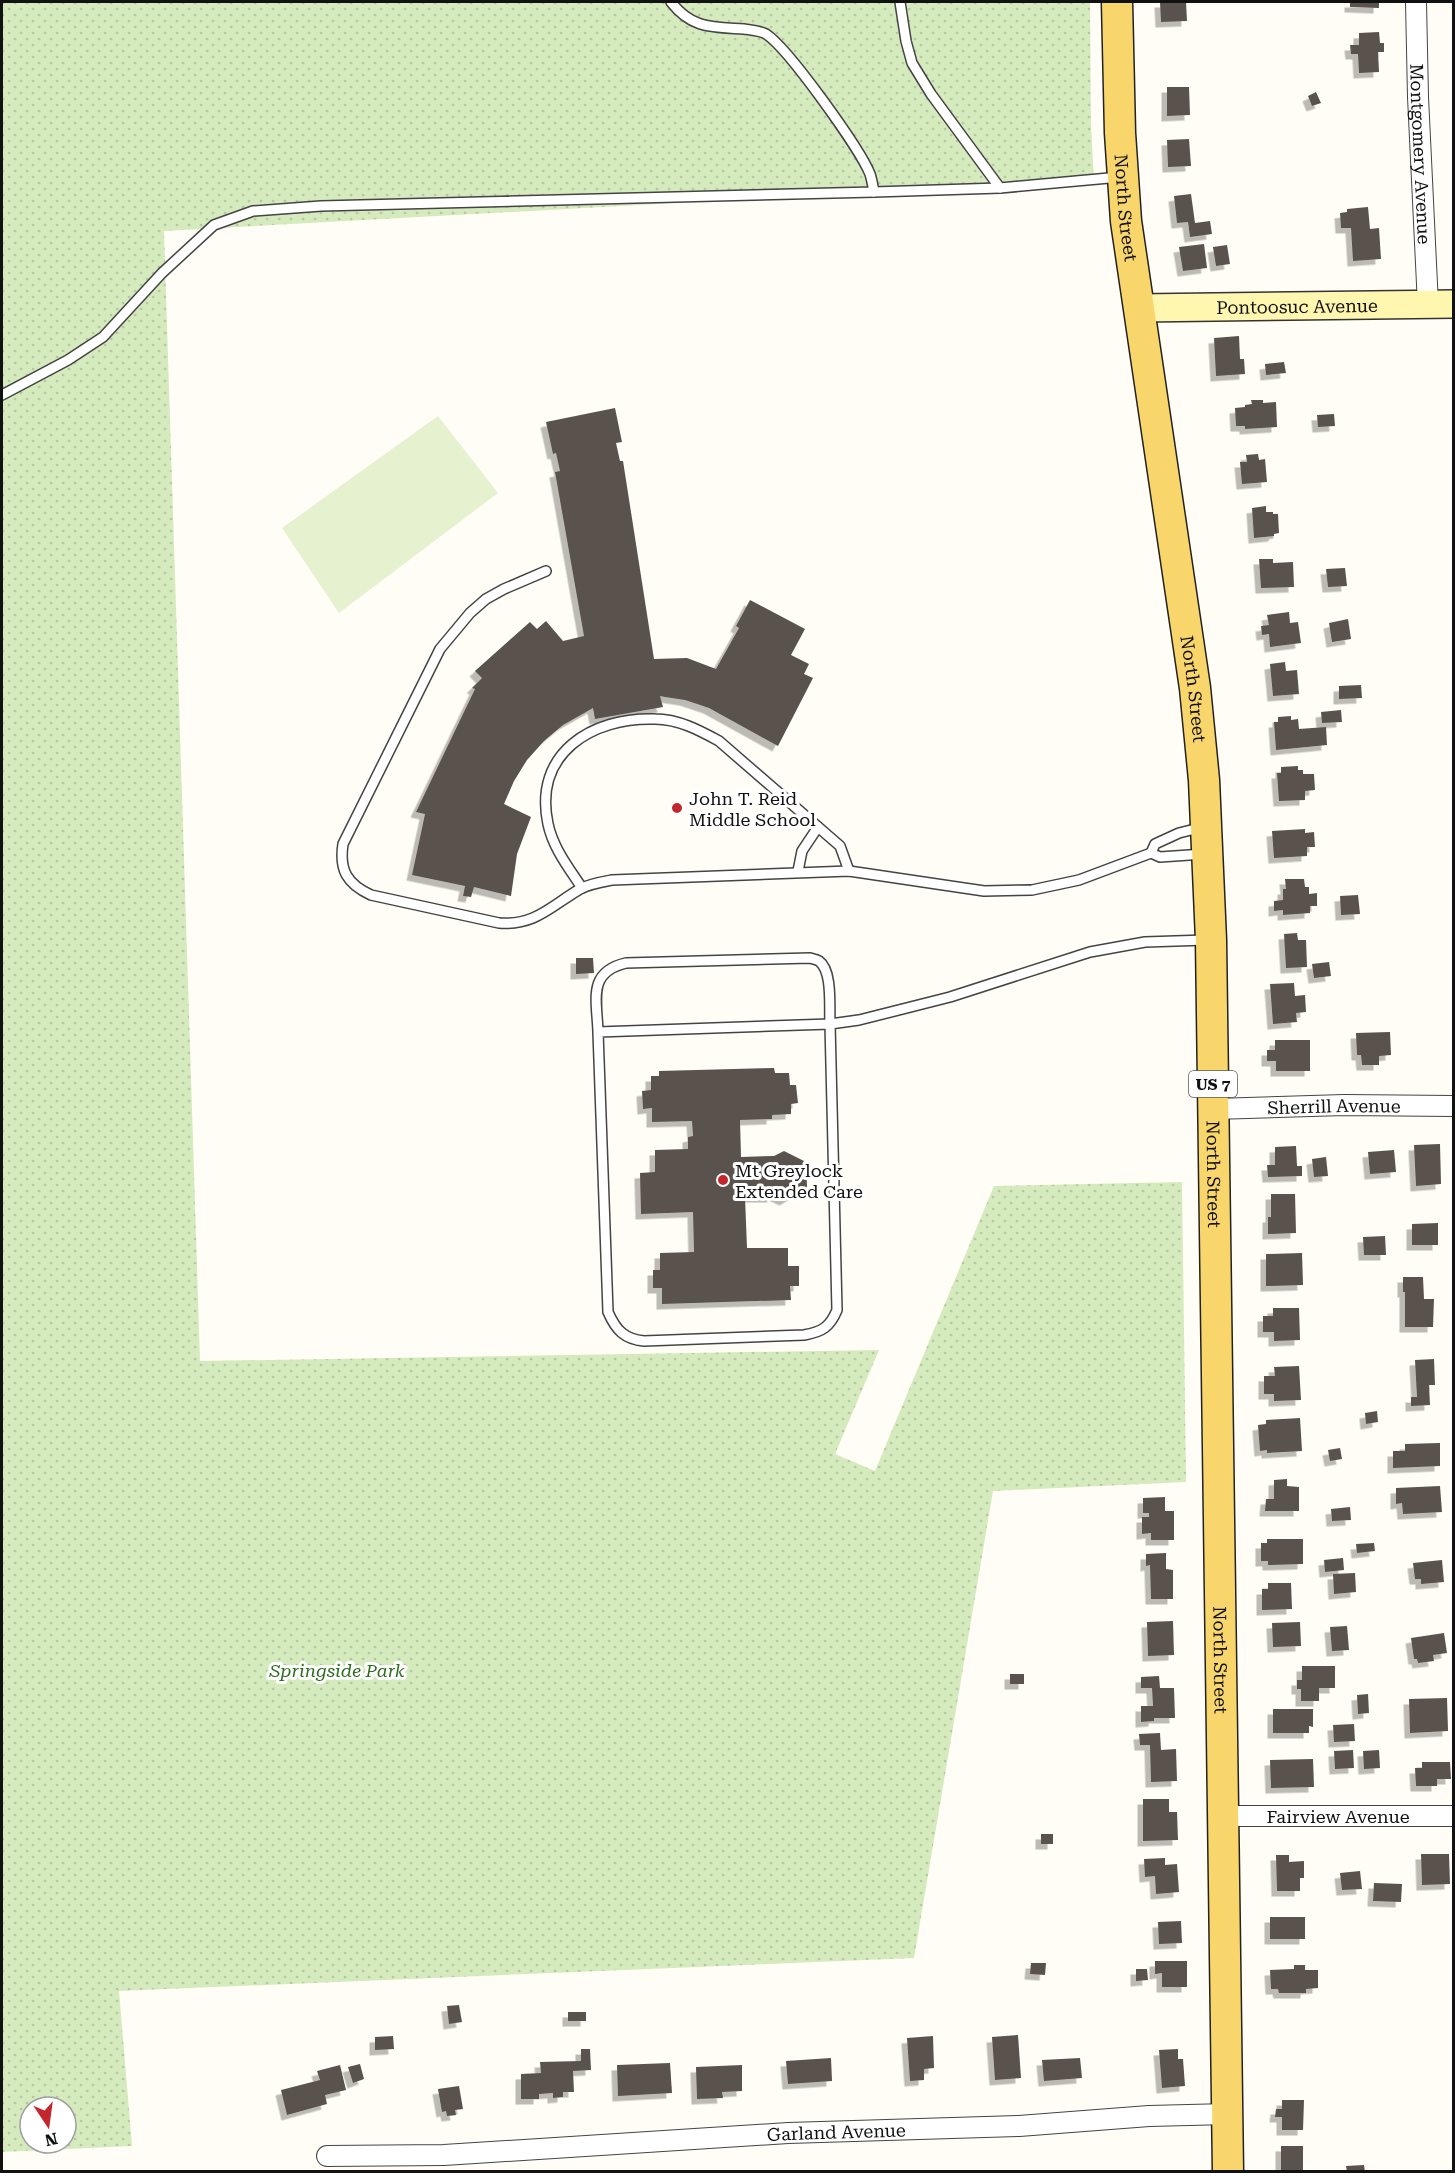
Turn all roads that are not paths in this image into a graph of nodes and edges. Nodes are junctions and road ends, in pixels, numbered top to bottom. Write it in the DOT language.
graph roads {
  1 [pos="671,2"];
  2 [pos="900,2"];
  3 [pos="1118,2"];
  4 [pos="1416,2"];
  5 [pos="1122,177"];
  6 [pos="1000,188"];
  7 [pos="874,192"];
  8 [pos="1441,305"];
  9 [pos="1139,308"];
  10 [pos="2,395"];
  11 [pos="546,571"];
  12 [pos="818,827"];
  13 [pos="1208,840"];
  14 [pos="1151,853"];
  15 [pos="849,871"];
  16 [pos="798,872"];
  17 [pos="582,888"];
  18 [pos="1211,940"];
  19 [pos="830,1024"];
  20 [pos="598,1032"];
  21 [pos="1454,1106"];
  22 [pos="1214,1109"];
  23 [pos="1224,1816"];
  24 [pos="1454,1816"];
  25 [pos="1228,2114"];
  26 [pos="327,2156"];
  27 [pos="443,2163"];
  28 [pos="1228,2172"];
  1 -- 7 [label="lane"];
  2 -- 6 [label="lane"];
  3 -- 5 [label="main road, North Street / US 7"];
  4 -- 8 [label="street, Montgomery Avenue"];
  5 -- 6 [label="lane"];
  5 -- 9 [label="main road, North Street / US 7"];
  6 -- 7 [label="lane"];
  7 -- 10 [label="lane"];
  8 -- 9 [label="street, Pontoosuc Avenue"];
  9 -- 13 [label="main road, North Street / US 7"];
  11 -- 17 [label="lane"];
  12 -- 15 [label="lane"];
  12 -- 16 [label="lane"];
  12 -- 17 [label="lane"];
  13 -- 14 [label="lane"];
  13 -- 14 [label="lane"];
  13 -- 18 [label="main road, North Street / US 7"];
  14 -- 15 [label="lane"];
  15 -- 16 [label="lane"];
  16 -- 17 [label="lane"];
  18 -- 19 [label="lane"];
  18 -- 22 [label="main road, North Street / US 7"];
  19 -- 20 [label="lane"];
  19 -- 20 [label="lane"];
  19 -- 20 [label="lane"];
  21 -- 22 [label="street, Sherrill Avenue"];
  22 -- 23 [label="main road, North Street / US 7"];
  23 -- 24 [label="street, Fairview Avenue"];
  23 -- 25 [label="main road, North Street / US 7"];
  25 -- 27 [label="street, Garland Avenue"];
  25 -- 28 [label="main road, North Street / US 7"];
  26 -- 27 [label="street, Garland Avenue"];
}
